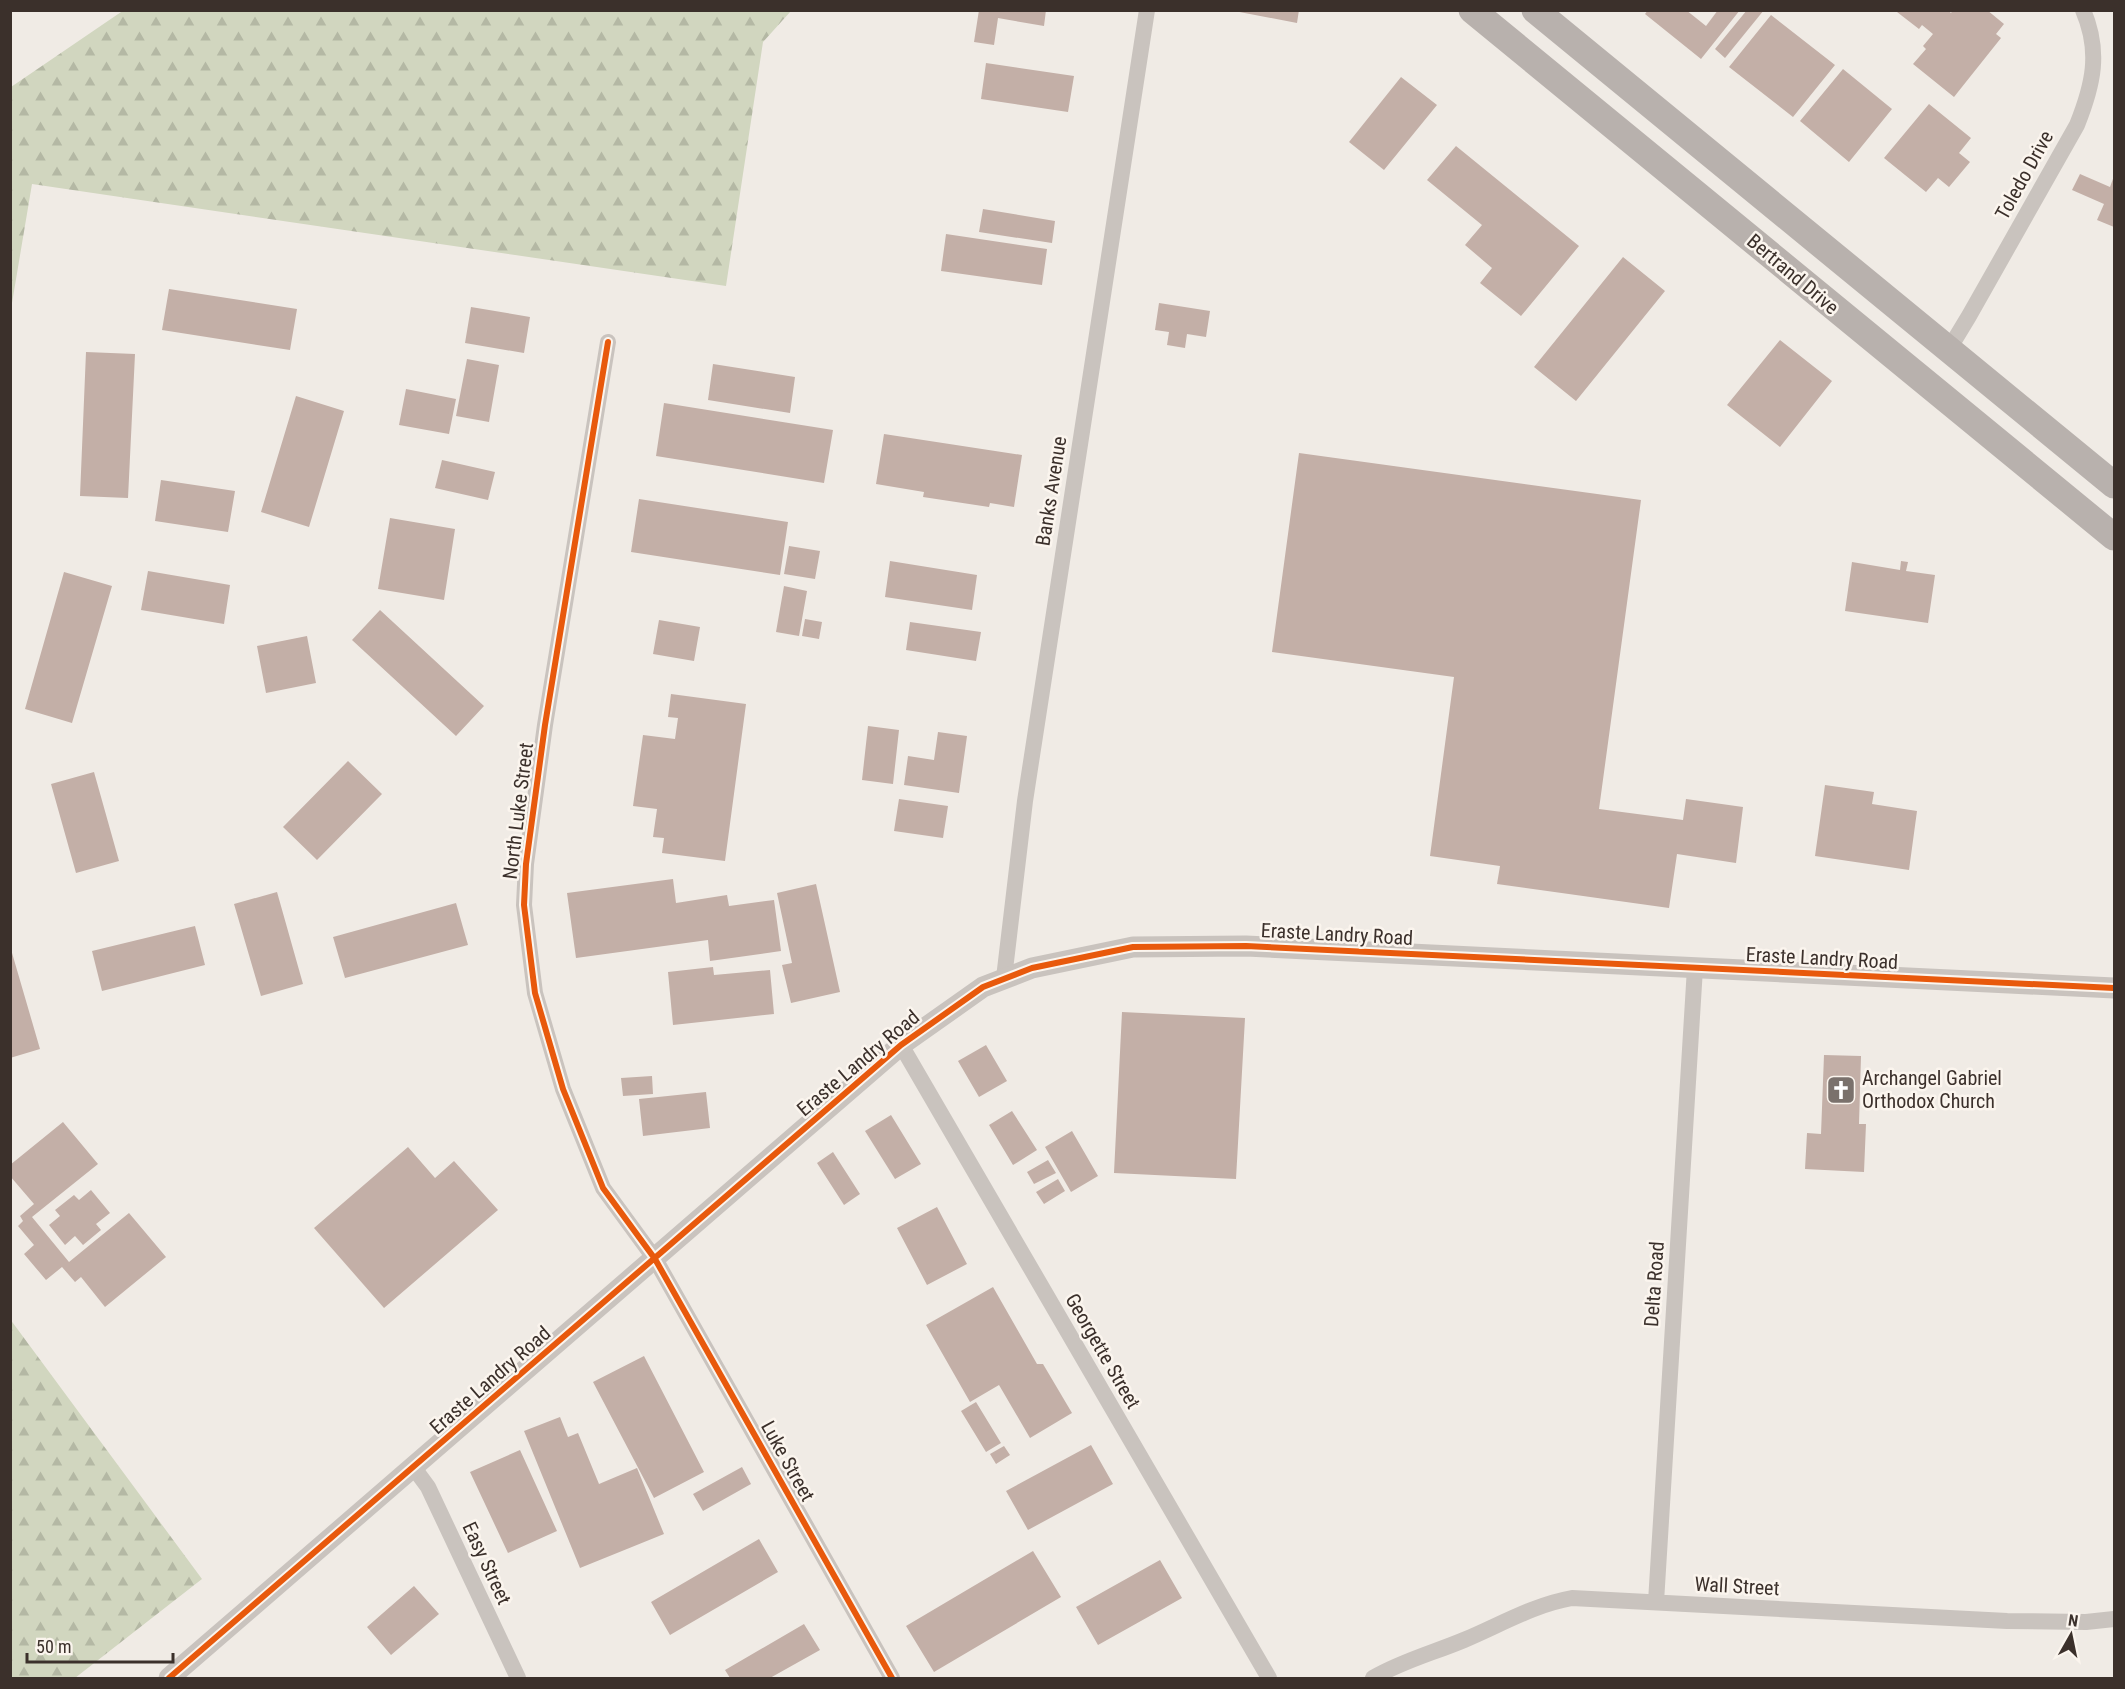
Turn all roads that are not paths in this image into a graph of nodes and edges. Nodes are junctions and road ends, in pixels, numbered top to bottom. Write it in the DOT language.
graph roads {
  1 [pos="1147,10"];
  2 [pos="1472,10"];
  3 [pos="1536,10"];
  4 [pos="2083,10"];
  5 [pos="608,342"];
  6 [pos="1949,349"];
  7 [pos="2115,485"];
  8 [pos="2115,537"];
  9 [pos="1695,968"];
  10 [pos="1004,978"];
  11 [pos="2115,988"];
  12 [pos="901,1045"];
  13 [pos="655,1259"];
  14 [pos="414,1468"];
  15 [pos="1656,1602"];
  16 [pos="2115,1619"];
  17 [pos="169,1678"];
  18 [pos="518,1678"];
  19 [pos="892,1678"];
  20 [pos="1269,1678"];
  21 [pos="1373,1678"];
  1 -- 10 [label="street, Banks Avenue"];
  2 -- 8 [label="main road, Bertrand Drive"];
  3 -- 6 [label="main road, Bertrand Drive"];
  4 -- 6 [label="street, Toledo Drive"];
  5 -- 13 [label="street, North Luke Street"];
  6 -- 7 [label="main road, Bertrand Drive"];
  9 -- 10 [label="street, Eraste Landry Road"];
  9 -- 11 [label="street, Eraste Landry Road"];
  9 -- 15 [label="street, Delta Road"];
  10 -- 12 [label="street, Eraste Landry Road"];
  12 -- 13 [label="street, Eraste Landry Road"];
  12 -- 20 [label="street, Georgette Street"];
  13 -- 14 [label="street, Eraste Landry Road"];
  13 -- 19 [label="street, Luke Street"];
  14 -- 17 [label="street, Eraste Landry Road"];
  14 -- 18 [label="street, Easy Street"];
  15 -- 16 [label="street, Wall Street"];
  15 -- 21 [label="street, Wall Street"];
}
